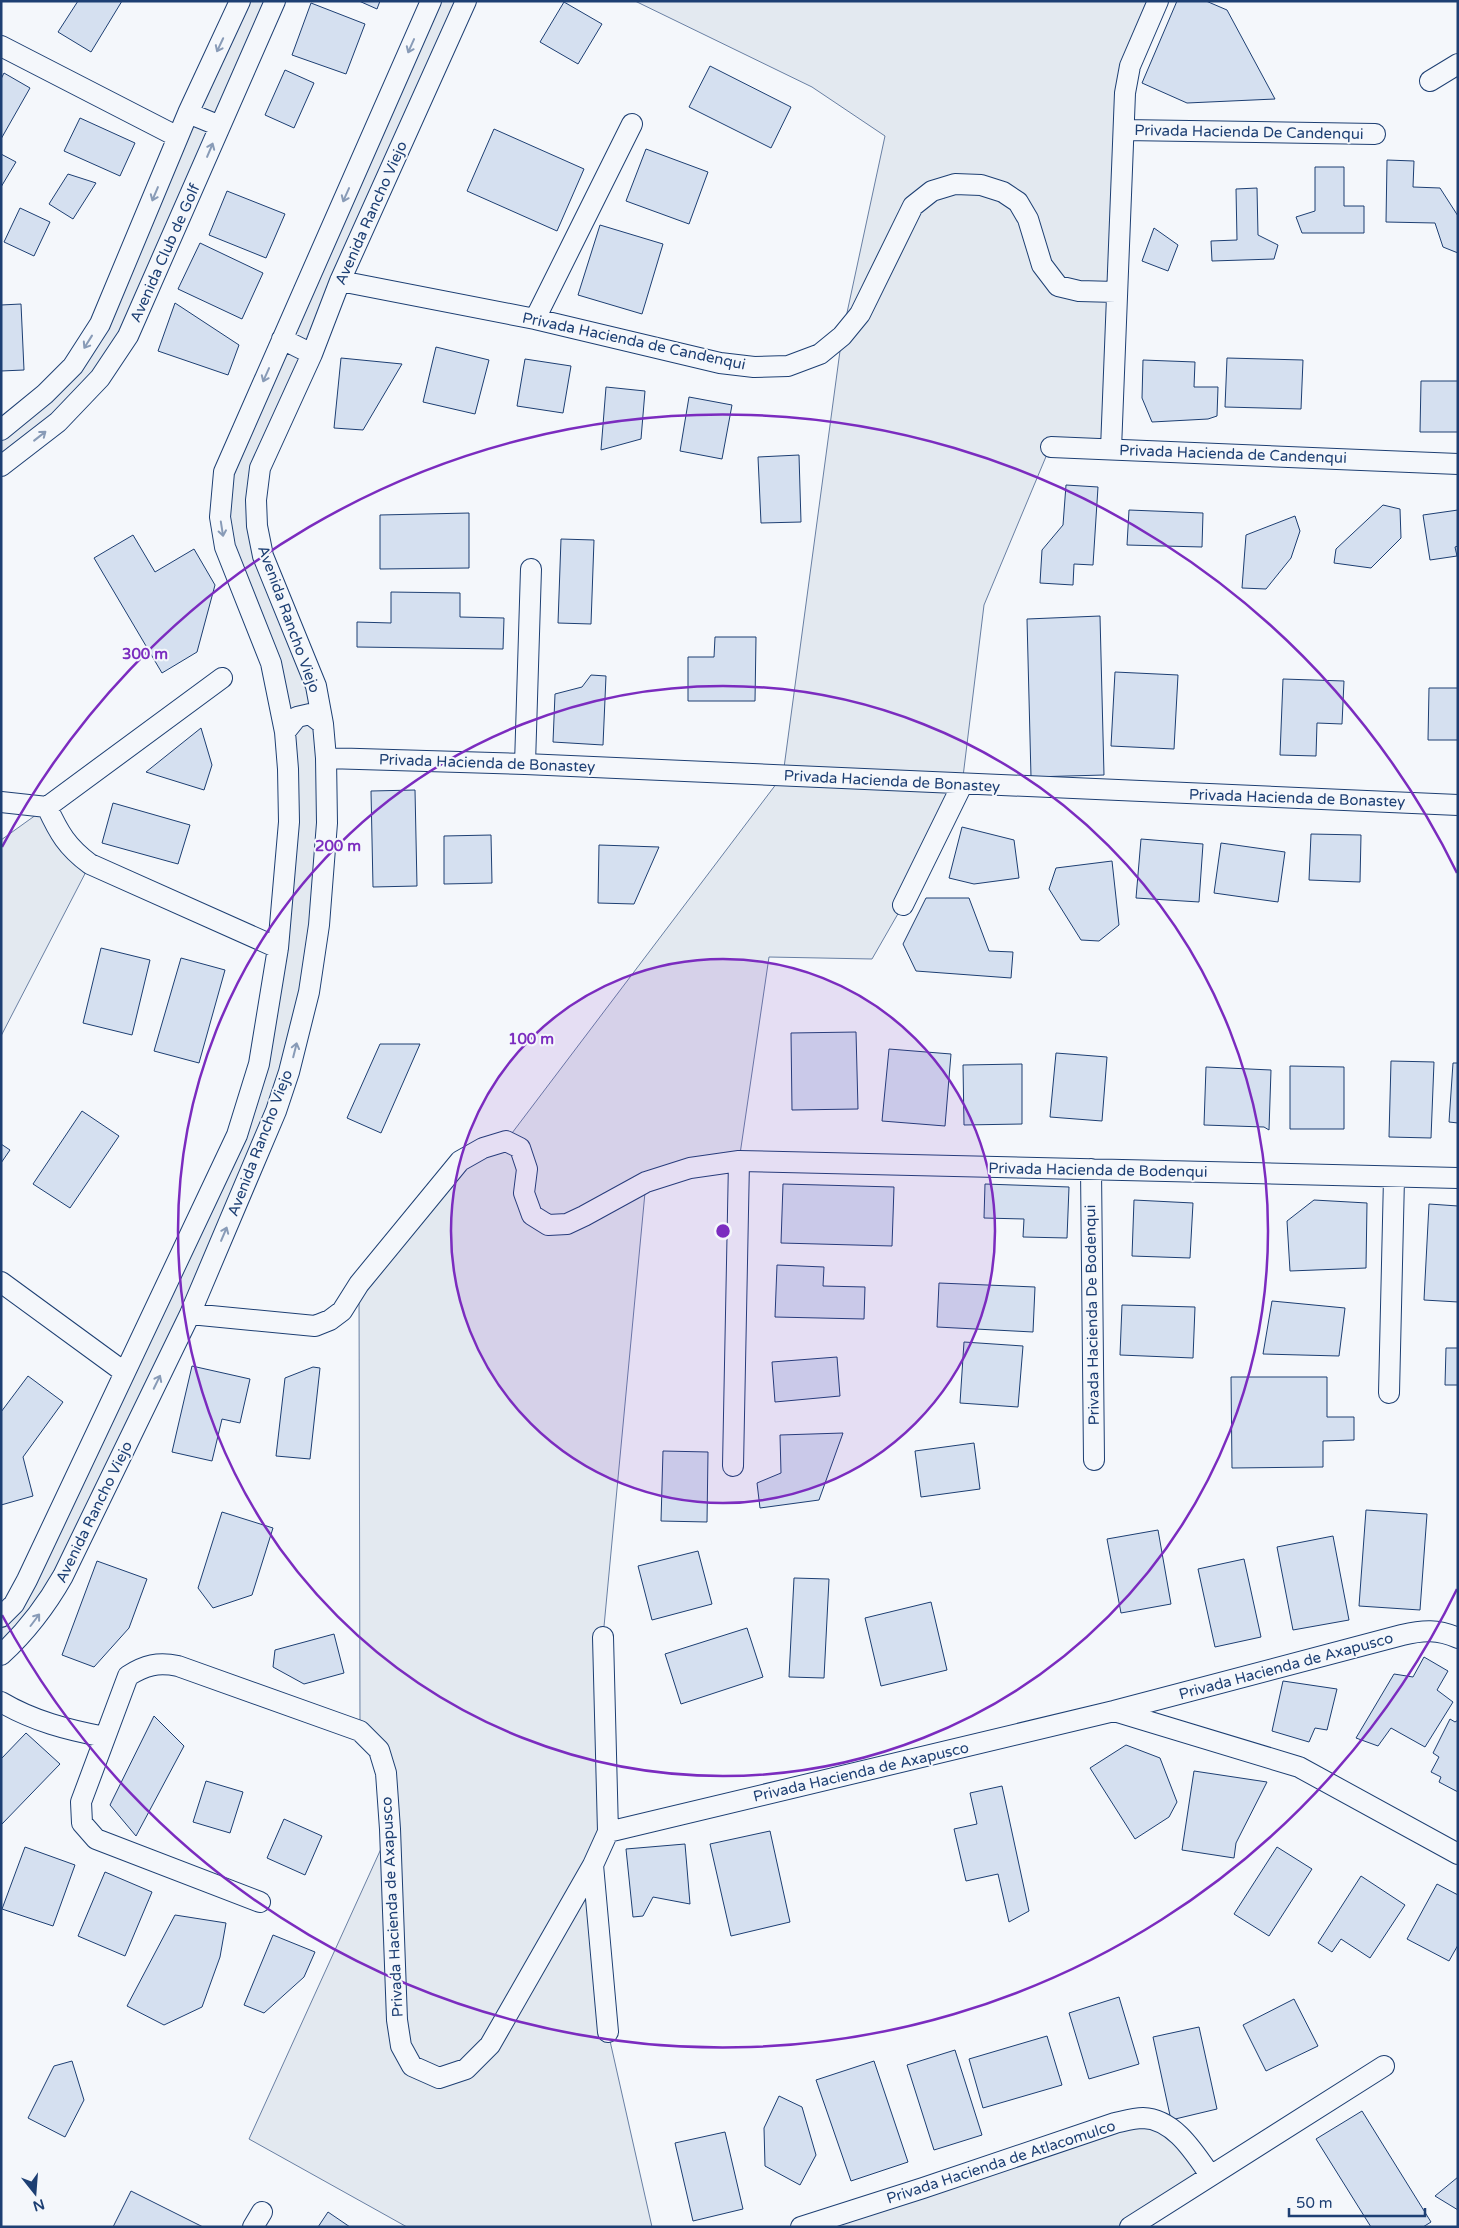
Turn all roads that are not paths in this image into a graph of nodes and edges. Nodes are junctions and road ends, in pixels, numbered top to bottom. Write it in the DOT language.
graph roads {
  1 [pos="240,1"];
  2 [pos="275,1"];
  3 [pos="431,1"];
  4 [pos="466,1"];
  5 [pos="1158,1"];
  6 [pos="1,46"];
  7 [pos="1458,64"];
  8 [pos="1430,82"];
  9 [pos="188,113"];
  10 [pos="632,124"];
  11 [pos="220,126"];
  12 [pos="1124,130"];
  13 [pos="1375,134"];
  14 [pos="178,138"];
  15 [pos="167,166"];
  16 [pos="198,177"];
  17 [pos="333,224"];
  18 [pos="361,233"];
  19 [pos="340,281"];
  20 [pos="1116,292"];
  21 [pos="535,319"];
  22 [pos="282,339"];
  23 [pos="312,354"];
  24 [pos="1,430"];
  25 [pos="1051,447"];
  26 [pos="1112,449"];
  27 [pos="1458,464"];
  28 [pos="1,466"];
  29 [pos="531,570"];
  30 [pos="222,678"];
  31 [pos="324,724"];
  32 [pos="285,732"];
  33 [pos="326,758"];
  34 [pos="525,764"];
  35 [pos="962,785"];
  36 [pos="1,802"];
  37 [pos="1458,805"];
  38 [pos="46,807"];
  39 [pos="903,905"];
  40 [pos="278,948"];
  41 [pos="739,1161"];
  42 [pos="1091,1170"];
  43 [pos="1394,1178"];
  44 [pos="1458,1178"];
  45 [pos="181,1254"];
  46 [pos="211,1265"];
  47 [pos="1,1282"];
  48 [pos="190,1314"];
  49 [pos="124,1372"];
  50 [pos="1389,1393"];
  51 [pos="108,1406"];
  52 [pos="140,1418"];
  53 [pos="1094,1460"];
  54 [pos="732,1466"];
  55 [pos="1,1617"];
  56 [pos="603,1637"];
  57 [pos="1458,1638"];
  58 [pos="1,1655"];
  59 [pos="1,1702"];
  60 [pos="1114,1711"];
  61 [pos="105,1737"];
  62 [pos="608,1832"];
  63 [pos="1458,1854"];
  64 [pos="593,1865"];
  65 [pos="260,1902"];
  66 [pos="608,2032"];
  67 [pos="1384,2066"];
  68 [pos="1210,2175"];
  69 [pos="802,2227"];
  70 [pos="1130,2227"];
  1 -- 9 [label="street, Avenida Club de Golf, one-way"];
  2 -- 11 [label="street, Avenida Club de Golf"];
  3 -- 17 [label="street, Avenida Rancho Viejo, one-way"];
  4 -- 18 [label="street, Avenida Rancho Viejo"];
  5 -- 12 [label="street, Privada Hacienda De Candenqui"];
  6 -- 14 [label="street"];
  7 -- 8 [label="street"];
  9 -- 11 [label="street"];
  9 -- 14 [label="street, Avenida Club de Golf"];
  10 -- 21 [label="street, Privada Hacienda De Candenqui"];
  16 -- 11 [label="street, Avenida Club de Golf, one-way"];
  12 -- 13 [label="street, Privada Hacienda De Candenqui"];
  12 -- 20 [label="street, Privada Hacienda De Candenqui"];
  14 -- 15 [label="street, Avenida Club de Golf"];
  15 -- 16 [label="street"];
  15 -- 24 [label="street, Avenida Club de Golf, one-way"];
  28 -- 16 [label="street, Avenida Club de Golf, one-way"];
  17 -- 18 [label="street"];
  17 -- 22 [label="street, Avenida Rancho Viejo"];
  18 -- 19 [label="street, Avenida Rancho Viejo"];
  19 -- 21 [label="street, Privada Hacienda de Candenqui"];
  19 -- 23 [label="street, Avenida Rancho Viejo"];
  20 -- 21 [label="street, Privada Hacienda de Candenqui"];
  20 -- 26 [label="street, Privada Hacienda de Candenqui"];
  22 -- 23 [label="street"];
  22 -- 32 [label="street, Avenida Rancho Viejo, one-way"];
  23 -- 31 [label="street, Avenida Rancho Viejo"];
  25 -- 26 [label="street"];
  26 -- 27 [label="street, Privada Hacienda de Candenqui"];
  29 -- 34 [label="street"];
  30 -- 38 [label="street"];
  31 -- 32 [label="street"];
  31 -- 33 [label="street, Avenida Rancho Viejo"];
  32 -- 40 [label="street, Avenida Rancho Viejo"];
  33 -- 34 [label="street, Privada Hacienda de Bonastey"];
  46 -- 33 [label="street, Avenida Rancho Viejo, one-way"];
  34 -- 35 [label="street, Privada Hacienda de Bonastey"];
  35 -- 37 [label="street, Privada Hacienda de Bonastey"];
  35 -- 39 [label="street, Privada Hacienda de Bonastey"];
  36 -- 38 [label="street"];
  38 -- 40 [label="street"];
  40 -- 45 [label="street, Avenida Rancho Viejo"];
  41 -- 42 [label="street, Privada Hacienda de Bodenqui"];
  41 -- 48 [label="street, Privada Hacienda de Bodenqui"];
  41 -- 54 [label="street"];
  42 -- 43 [label="street, Privada Hacienda de Bodenqui"];
  42 -- 53 [label="street, Privada Hacienda De Bodenqui"];
  43 -- 44 [label="street, Privada Hacienda de Bodenqui"];
  43 -- 50 [label="street"];
  45 -- 46 [label="street"];
  45 -- 49 [label="street, Avenida Rancho Viejo"];
  46 -- 48 [label="street, Avenida Rancho Viejo"];
  47 -- 49 [label="street"];
  52 -- 48 [label="street, Avenida Rancho Viejo, one-way"];
  49 -- 51 [label="street, Avenida Rancho Viejo"];
  51 -- 52 [label="street"];
  51 -- 55 [label="street, Avenida Rancho Viejo"];
  58 -- 52 [label="street, Avenida Rancho Viejo, one-way"];
  56 -- 62 [label="street, Privada Hacienda de Axapusco"];
  57 -- 60 [label="street, Privada Hacienda de Axapusco"];
  59 -- 61 [label="street"];
  60 -- 62 [label="street, Privada Hacienda de Axapusco"];
  60 -- 63 [label="street"];
  61 -- 64 [label="street, Privada Hacienda de Axapusco"];
  61 -- 65 [label="street, Privada Hacienda de Axapusco"];
  62 -- 64 [label="street, Privada Hacienda de Axapusco"];
  64 -- 66 [label="street"];
  67 -- 68 [label="street"];
  68 -- 69 [label="street, Privada Hacienda de Atlacomulco"];
  68 -- 70 [label="street"];
}
